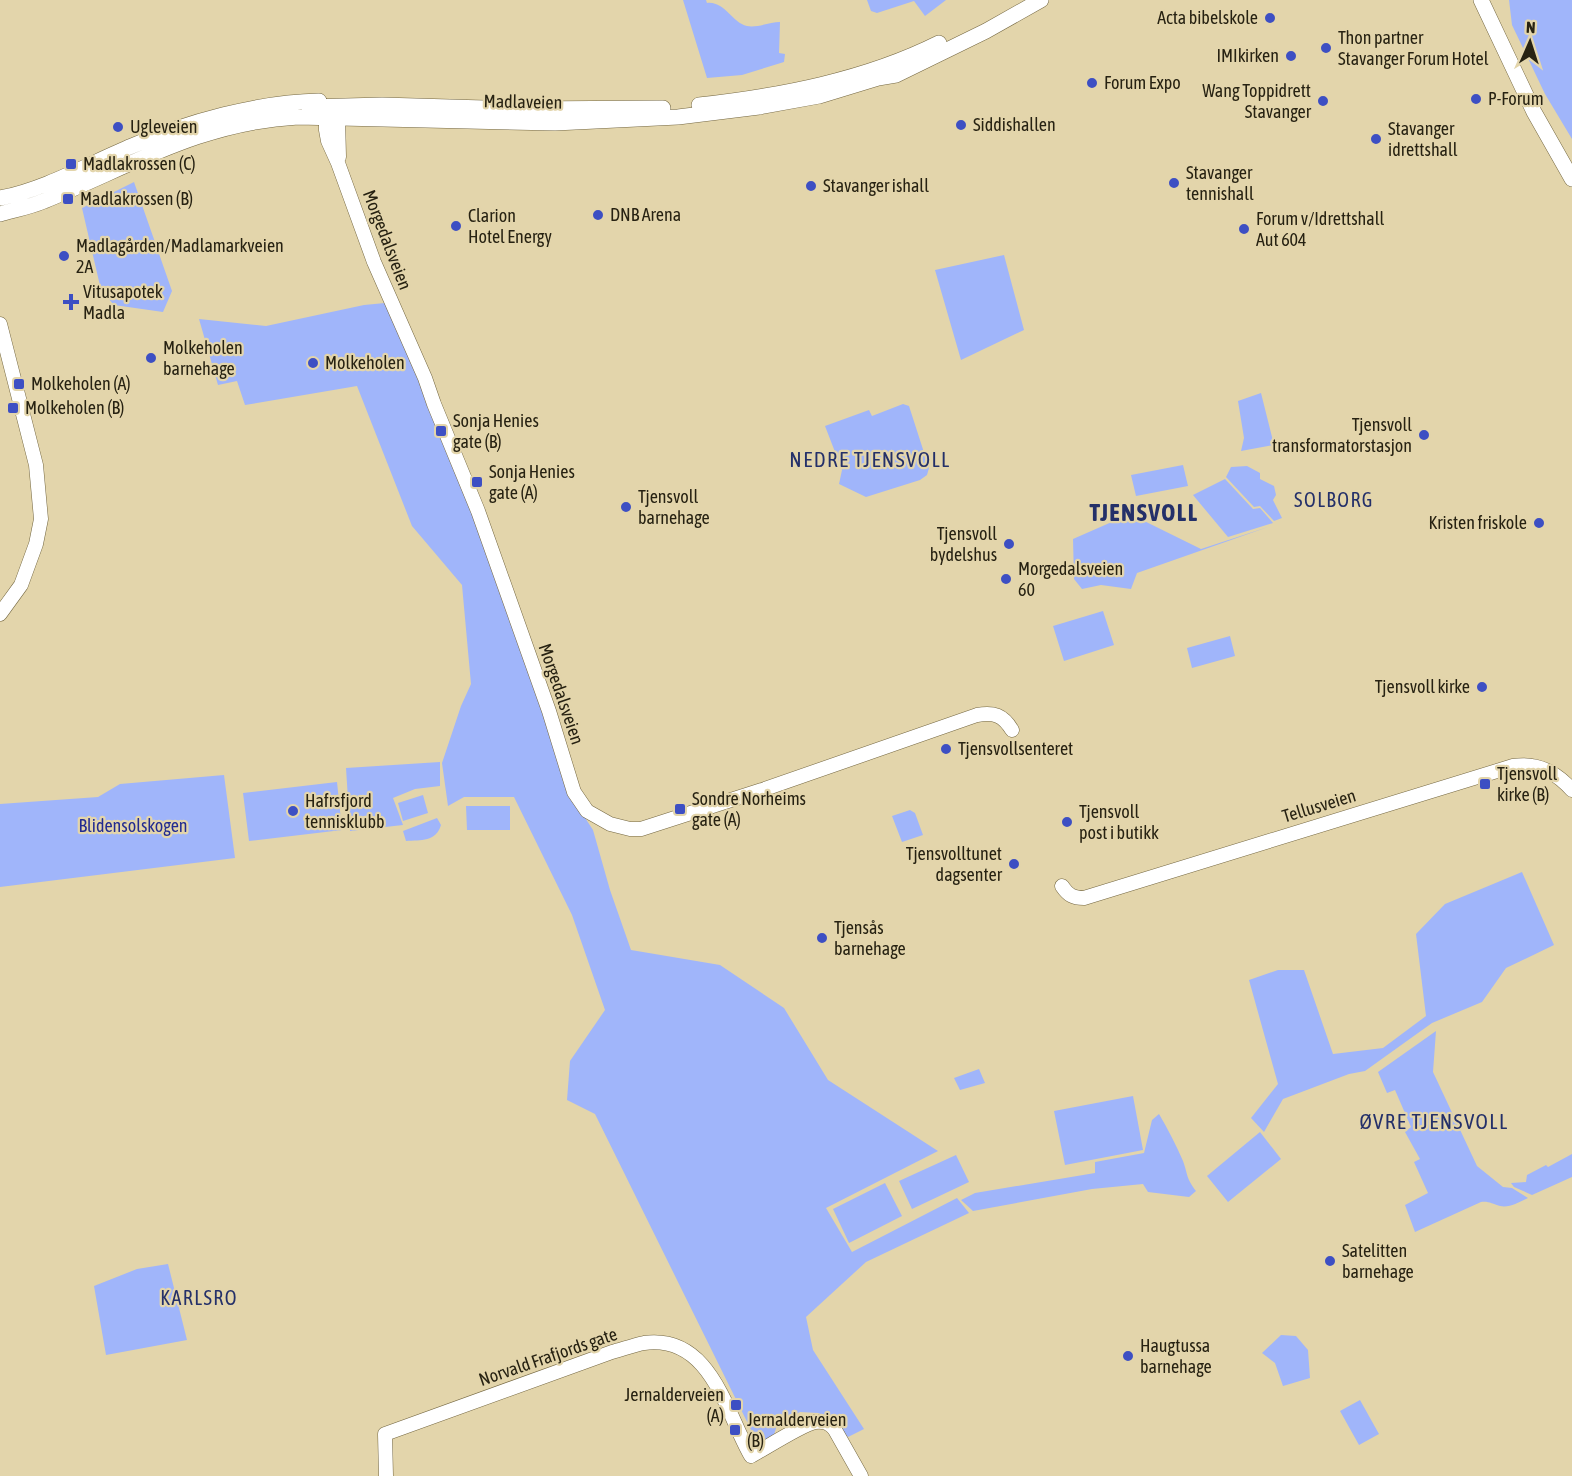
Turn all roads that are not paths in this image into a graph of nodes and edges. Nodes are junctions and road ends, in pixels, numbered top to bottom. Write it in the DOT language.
graph roads {
  1 [pos="1022,0"];
  2 [pos="1041,0"];
  3 [pos="1481,0"];
  4 [pos="1493,0"];
  5 [pos="382,105"];
  6 [pos="243,112"];
  7 [pos="332,114"];
  8 [pos="1572,165"];
  9 [pos="1572,179"];
  10 [pos="0,198"];
  11 [pos="0,214"];
  12 [pos="0,324"];
  13 [pos="0,351"];
  14 [pos="15,384"];
  15 [pos="0,614"];
  16 [pos="1012,730"];
  17 [pos="1572,790"];
  18 [pos="1067,891"];
  19 [pos="386,1476"];
  20 [pos="861,1476"];
  1 -- 5 [label="main road, Madlaveien"];
  2 -- 7 [label="main road, Madlaveien"];
  3 -- 9 [label="main road"];
  4 -- 8 [label="main road"];
  5 -- 6 [label="main road, Madlaveien"];
  5 -- 7 [label="main road, Madlaveien"];
  6 -- 7 [label="main road, Madlaveien"];
  6 -- 10 [label="main road, Madlaveien"];
  7 -- 11 [label="main road, Madlaveien"];
  7 -- 16 [label="street, Morgedalsveien"];
  12 -- 14 [label="street"];
  13 -- 14 [label="street"];
  14 -- 15 [label="street"];
  17 -- 18 [label="street, Tellusveien"];
  19 -- 20 [label="street, Norvald Frafjords gate"];
}
